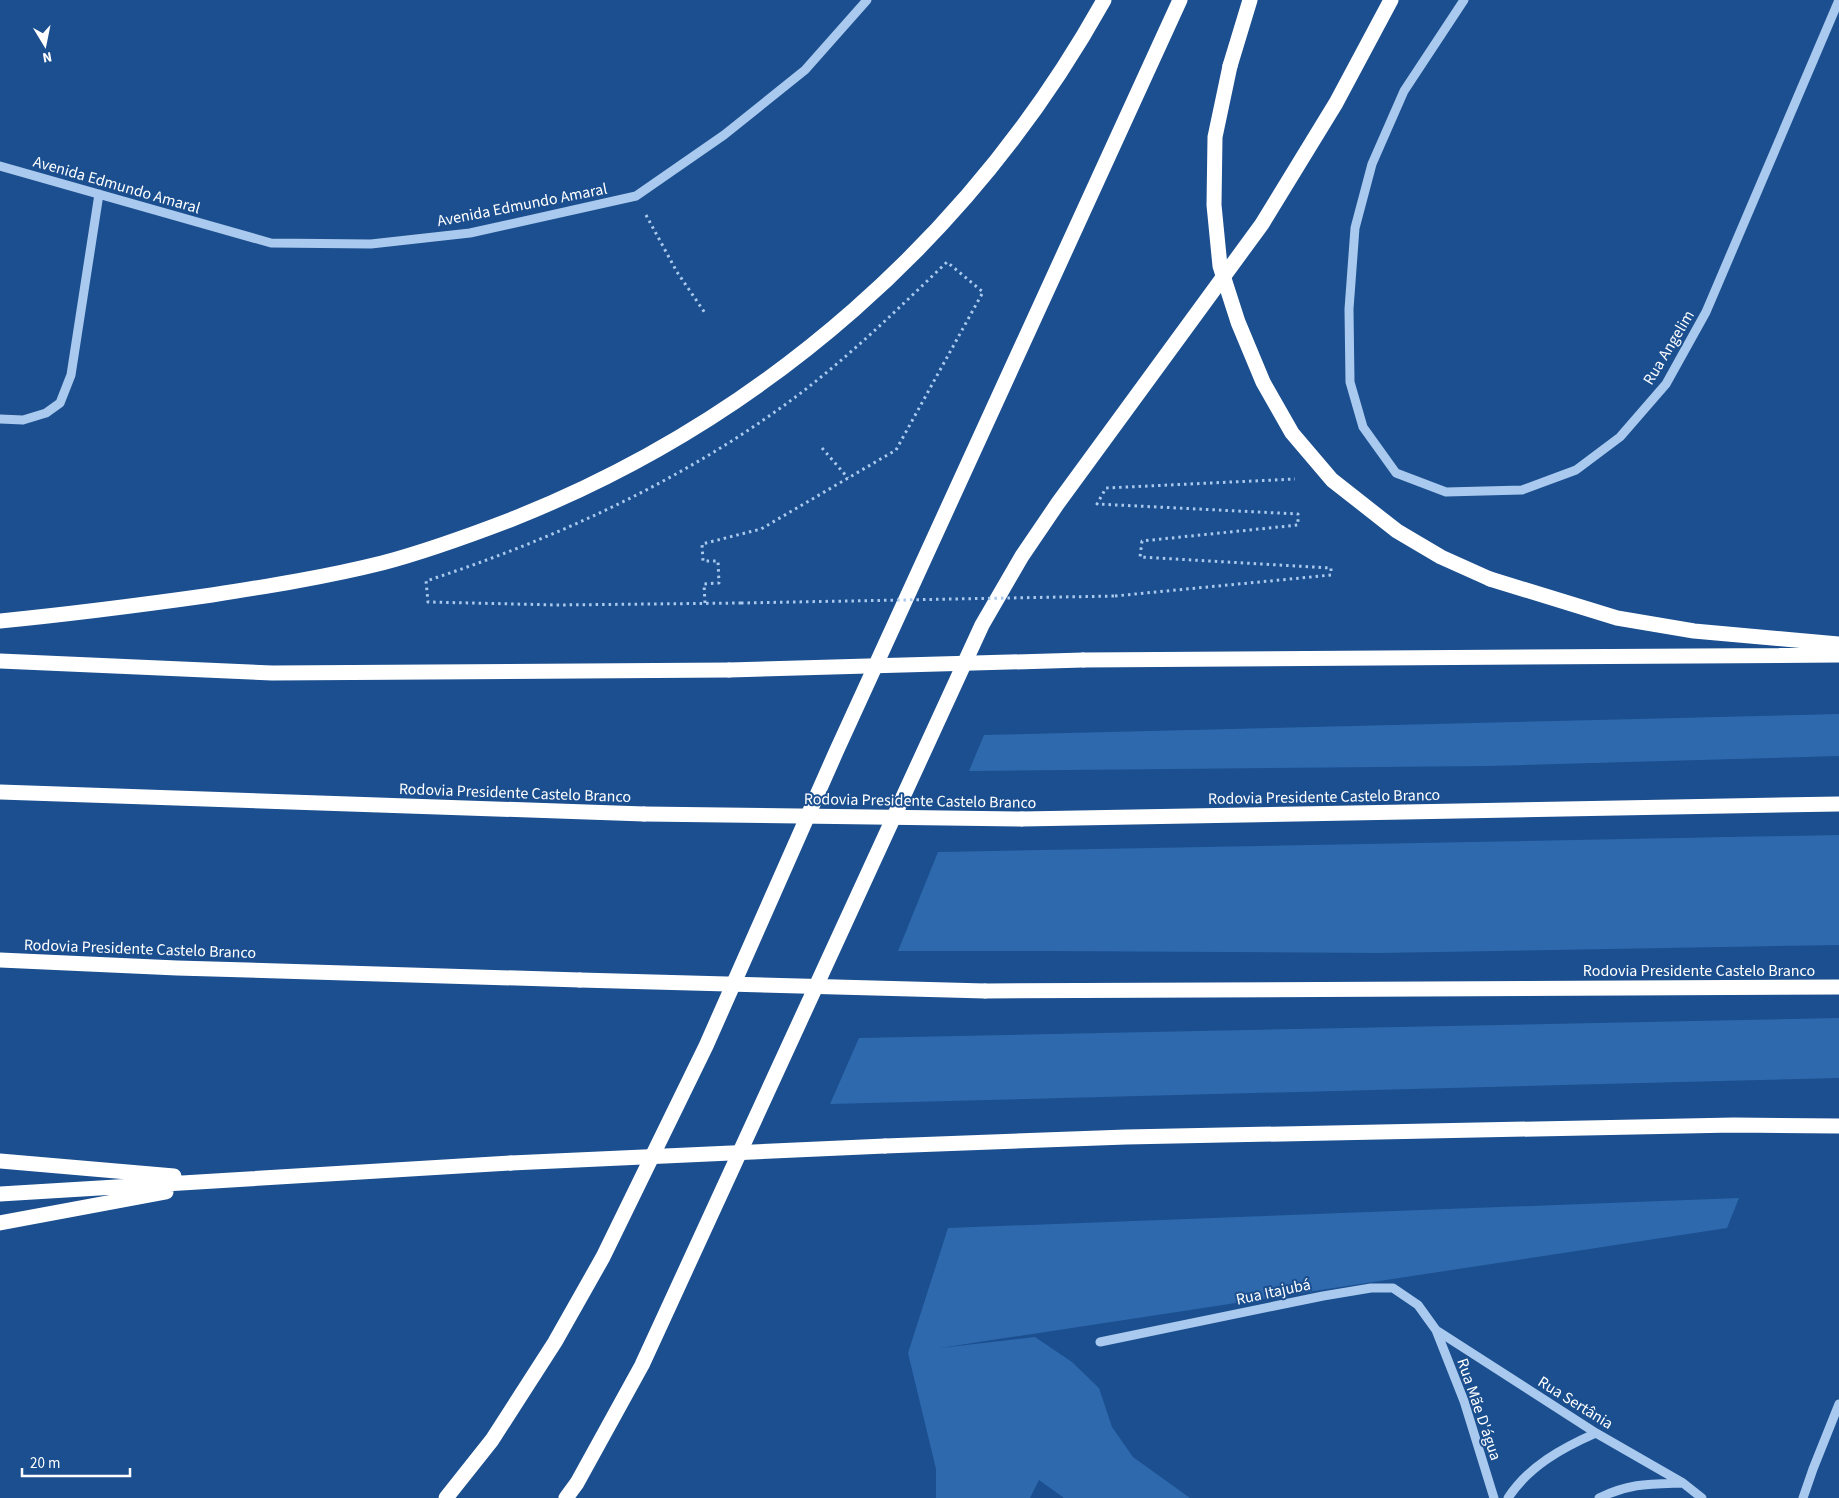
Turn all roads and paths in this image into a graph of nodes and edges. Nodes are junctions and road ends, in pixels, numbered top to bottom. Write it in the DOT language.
graph roads {
  1 [pos="866,0"];
  2 [pos="1104,0"];
  3 [pos="1180,0"];
  4 [pos="1250,0"];
  5 [pos="1391,0"];
  6 [pos="1464,0"];
  7 [pos="1839,0"];
  8 [pos="0,166"];
  9 [pos="99,194"];
  10 [pos="636,196"];
  11 [pos="705,313"];
  12 [pos="0,419"];
  13 [pos="822,448"];
  14 [pos="848,478"];
  15 [pos="1300,478"];
  16 [pos="706,603"];
  17 [pos="0,621"];
  18 [pos="1839,644"];
  19 [pos="1839,655"];
  20 [pos="0,661"];
  21 [pos="0,792"];
  22 [pos="1839,804"];
  23 [pos="0,960"];
  24 [pos="1839,987"];
  25 [pos="1839,1119"];
  26 [pos="1734,1125"];
  27 [pos="1839,1126"];
  28 [pos="0,1161"];
  29 [pos="226,1180"];
  30 [pos="0,1194"];
  31 [pos="0,1223"];
  32 [pos="1436,1330"];
  33 [pos="1100,1342"];
  34 [pos="1839,1404"];
  35 [pos="1596,1433"];
  36 [pos="1683,1483"];
  37 [pos="446,1498"];
  38 [pos="566,1498"];
  39 [pos="1494,1498"];
  40 [pos="1508,1498"];
  41 [pos="1599,1498"];
  42 [pos="1702,1498"];
  43 [pos="1803,1498"];
  1 -- 10 [label="street, Avenida Edmundo Amaral"];
  2 -- 17 [label="highway"];
  3 -- 37 [label="highway"];
  4 -- 18 [label="highway, bridge"];
  5 -- 38 [label="highway"];
  6 -- 7 [label="street, Rua Angelim"];
  8 -- 9 [label="street, Avenida Edmundo Amaral"];
  9 -- 10 [label="street, Avenida Edmundo Amaral"];
  9 -- 12 [label="street"];
  10 -- 11 [label="path"];
  13 -- 14 [label="path"];
  14 -- 16 [label="path"];
  14 -- 16 [label="path"];
  15 -- 16 [label="path, bridge"];
  19 -- 20 [label="highway, bridge"];
  21 -- 22 [label="highway, Rodovia Presidente Castelo Branco, bridge"];
  23 -- 24 [label="highway, Rodovia Presidente Castelo Branco, bridge"];
  25 -- 26 [label="highway"];
  26 -- 27 [label="highway"];
  26 -- 29 [label="highway, bridge"];
  28 -- 29 [label="highway"];
  29 -- 30 [label="highway"];
  29 -- 31 [label="highway"];
  32 -- 33 [label="street, Rua Itajubá"];
  32 -- 35 [label="street, Rua Sertânia"];
  32 -- 39 [label="street, Rua Mãe D'água"];
  34 -- 43 [label="street"];
  35 -- 36 [label="street, Rua Sertânia"];
  35 -- 40 [label="street"];
  36 -- 41 [label="street"];
  36 -- 42 [label="street, Rua Sertânia"];
}
